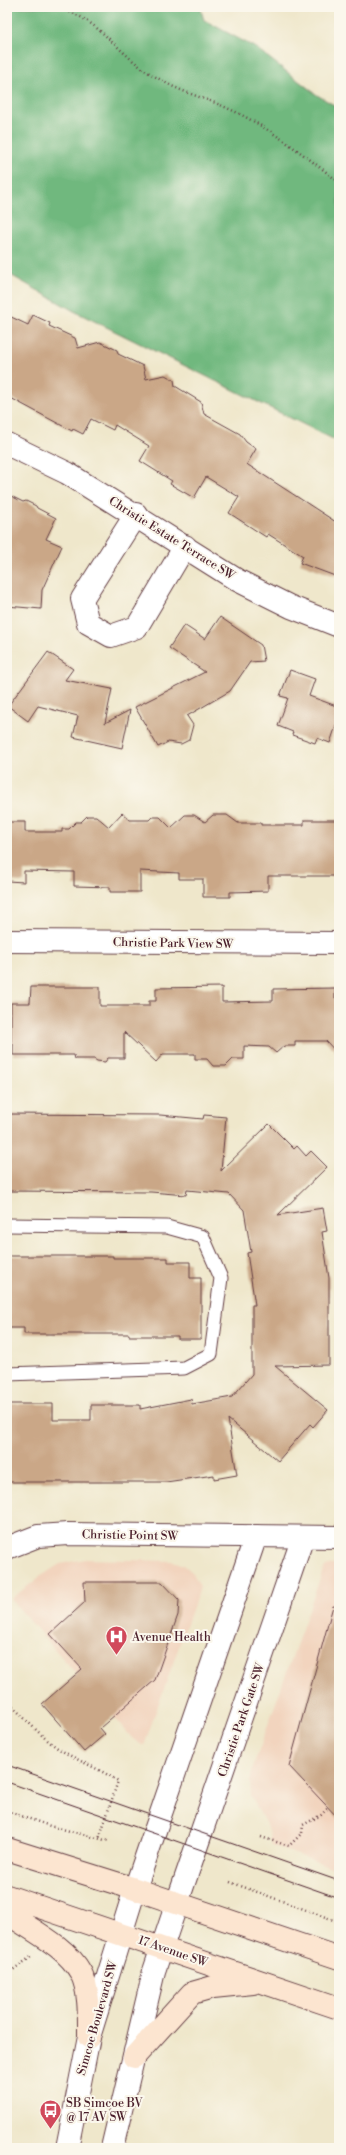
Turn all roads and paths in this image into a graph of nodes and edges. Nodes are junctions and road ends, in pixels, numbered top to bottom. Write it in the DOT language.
graph roads {
  1 [pos="50,7"];
  2 [pos="339,182"];
  3 [pos="7,444"];
  4 [pos="136,514"];
  5 [pos="185,546"];
  6 [pos="339,626"];
  7 [pos="7,942"];
  8 [pos="339,943"];
  9 [pos="7,1225"];
  10 [pos="7,1374"];
  11 [pos="256,1536"];
  12 [pos="339,1536"];
  13 [pos="304,1537"];
  14 [pos="7,1548"];
  15 [pos="7,1701"];
  16 [pos="329,1807"];
  17 [pos="7,1811"];
  18 [pos="261,1837"];
  19 [pos="99,1839"];
  20 [pos="108,1841"];
  21 [pos="7,1849"];
  22 [pos="230,1882"];
  23 [pos="135,1889"];
  24 [pos="7,1896"];
  25 [pos="177,1903"];
  26 [pos="7,1913"];
  27 [pos="339,1922"];
  28 [pos="122,1934"];
  29 [pos="161,1947"];
  30 [pos="37,1953"];
  31 [pos="339,1958"];
  32 [pos="7,1974"];
  33 [pos="260,1982"];
  34 [pos="339,2008"];
  35 [pos="89,2037"];
  36 [pos="134,2057"];
  37 [pos="67,2148"];
  38 [pos="112,2148"];
  1 -- 2 [label="path"];
  3 -- 4 [label="street, Christie Estate Terrace SW"];
  4 -- 5 [label="street, Christie Estate Terrace SW"];
  4 -- 5 [label="street"];
  5 -- 6 [label="street, Christie Estate Terrace SW"];
  7 -- 8 [label="street, Christie Park View SW"];
  9 -- 10 [label="lane"];
  11 -- 13 [label="street"];
  11 -- 14 [label="street, Christie Point SW"];
  11 -- 23 [label="street"];
  12 -- 13 [label="street"];
  13 -- 25 [label="street, Christie Park Gate SW"];
  15 -- 19 [label="path"];
  16 -- 18 [label="path"];
  17 -- 19 [label="path"];
  19 -- 20 [label="path"];
  21 -- 23 [label="main road"];
  22 -- 27 [label="path"];
  23 -- 25 [label="main road"];
  23 -- 28 [label="street, Simcoe Boulevard SW"];
  24 -- 28 [label="main road, 17 Avenue SW"];
  25 -- 29 [label="street"];
  25 -- 31 [label="main road"];
  26 -- 35 [label="main road"];
  28 -- 29 [label="main road, 17 Avenue SW"];
  28 -- 35 [label="street, Simcoe Boulevard SW"];
  29 -- 33 [label="main road, 17 Avenue SW"];
  29 -- 36 [label="street"];
  30 -- 32 [label="path"];
  33 -- 34 [label="main road, 17 Avenue SW"];
  33 -- 36 [label="main road"];
  35 -- 37 [label="street, Simcoe Boulevard SW"];
  36 -- 38 [label="street"];
}
